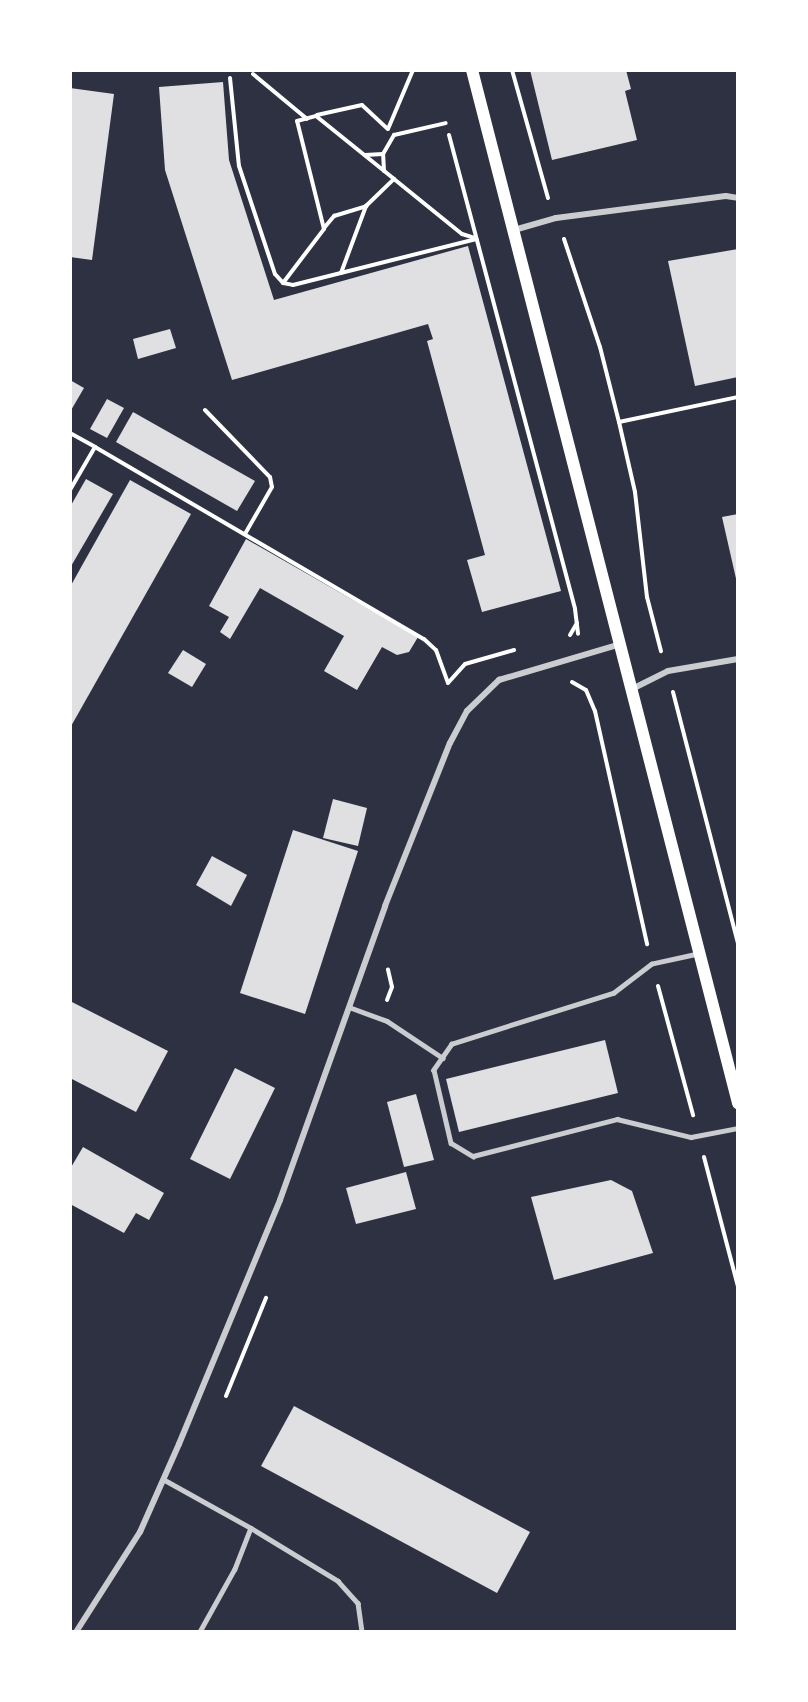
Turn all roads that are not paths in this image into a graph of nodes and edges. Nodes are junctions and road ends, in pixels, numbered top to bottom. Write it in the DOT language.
graph roads {
  1 [pos="472,70"];
  2 [pos="738,198"];
  3 [pos="514,230"];
  4 [pos="617,645"];
  5 [pos="738,659"];
  6 [pos="629,691"];
  7 [pos="698,954"];
  8 [pos="349,1007"];
  9 [pos="443,1058"];
  10 [pos="738,1103"];
  11 [pos="738,1128"];
  12 [pos="163,1479"];
  13 [pos="251,1528"];
  14 [pos="76,1632"];
  15 [pos="200,1632"];
  16 [pos="362,1632"];
  1 -- 3 [label="main road"];
  2 -- 3 [label="street"];
  3 -- 4 [label="main road"];
  4 -- 6 [label="main road"];
  4 -- 8 [label="street"];
  5 -- 6 [label="street"];
  6 -- 7 [label="main road"];
  7 -- 9 [label="lane"];
  7 -- 10 [label="main road"];
  8 -- 9 [label="lane"];
  8 -- 12 [label="street"];
  9 -- 11 [label="lane"];
  12 -- 13 [label="lane"];
  12 -- 14 [label="street"];
  13 -- 15 [label="lane"];
  13 -- 16 [label="lane"];
}
